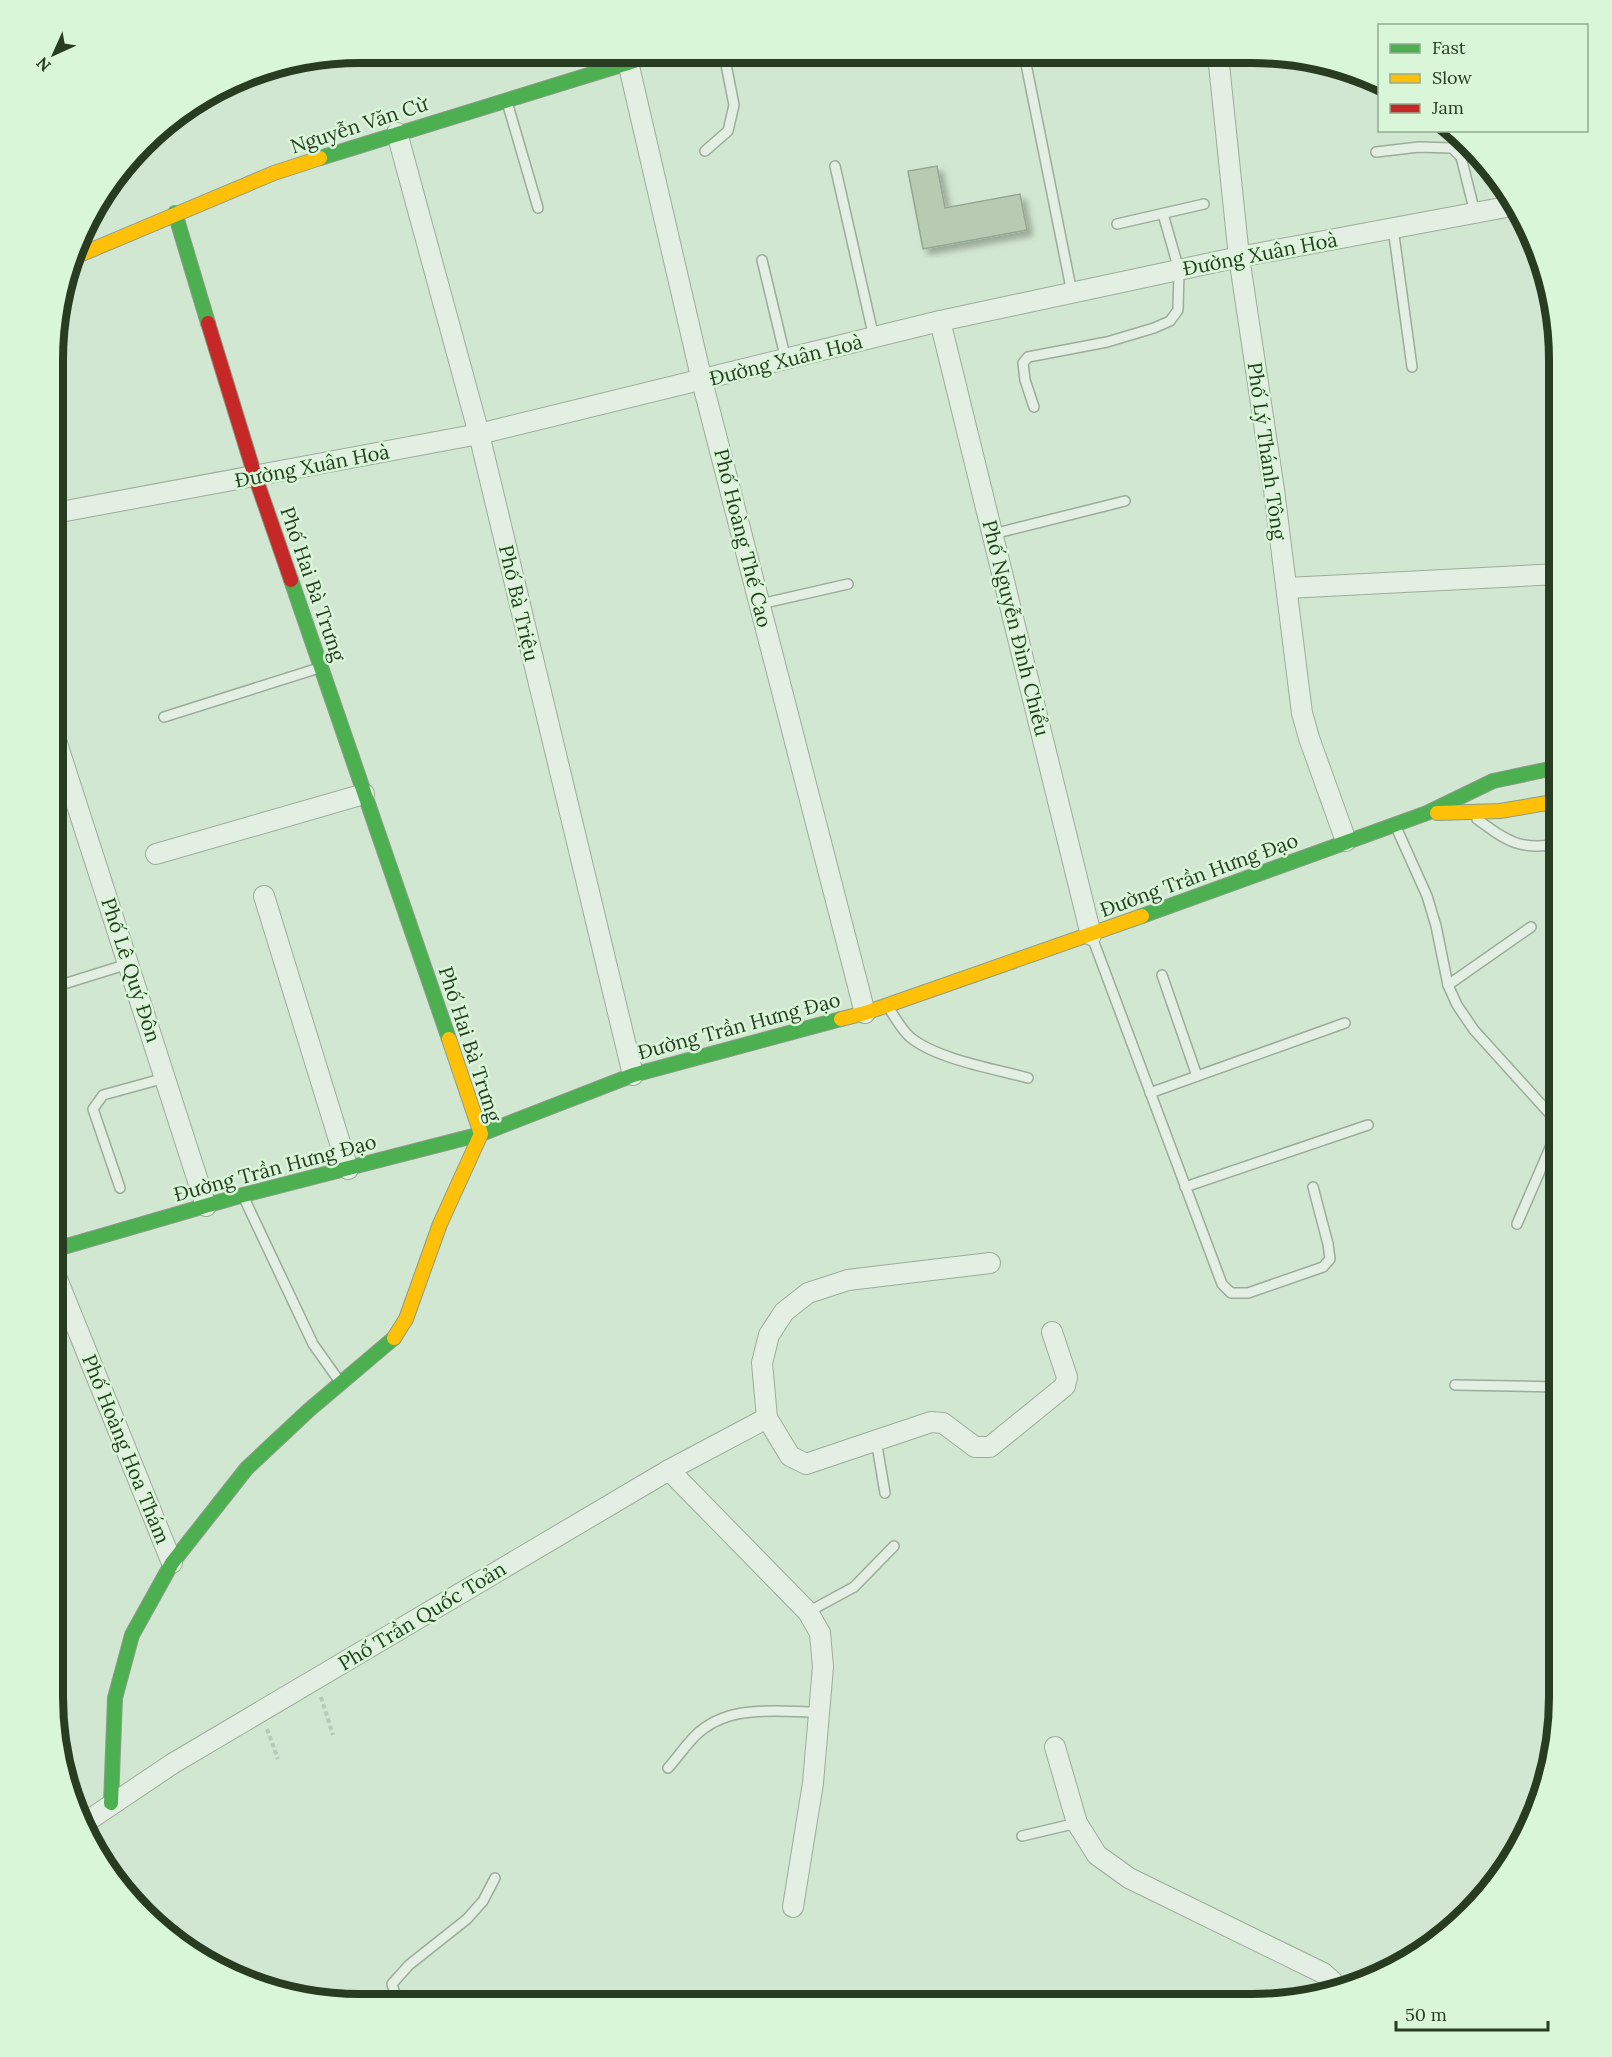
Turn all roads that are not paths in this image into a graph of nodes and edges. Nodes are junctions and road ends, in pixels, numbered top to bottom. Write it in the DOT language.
graph roads {
  1 [pos="625,63"];
  2 [pos="628,63"];
  3 [pos="726,63"];
  4 [pos="1026,63"];
  5 [pos="1219,63"];
  6 [pos="507,100"];
  7 [pos="397,133"];
  8 [pos="705,151"];
  9 [pos="1376,152"];
  10 [pos="835,166"];
  11 [pos="1204,204"];
  12 [pos="1506,207"];
  13 [pos="538,208"];
  14 [pos="175,213"];
  15 [pos="1475,213"];
  16 [pos="1163,214"];
  17 [pos="1117,224"];
  18 [pos="1393,228"];
  19 [pos="83,253"];
  20 [pos="1239,257"];
  21 [pos="762,260"];
  22 [pos="1179,270"];
  23 [pos="1072,293"];
  24 [pos="940,321"];
  25 [pos="874,338"];
  26 [pos="786,360"];
  27 [pos="1412,367"];
  28 [pos="702,381"];
  29 [pos="1034,407"];
  30 [pos="479,435"];
  31 [pos="255,476"];
  32 [pos="1125,501"];
  33 [pos="63,512"];
  34 [pos="993,534"];
  35 [pos="1549,575"];
  36 [pos="848,584"];
  37 [pos="1287,588"];
  38 [pos="760,604"];
  39 [pos="321,668"];
  40 [pos="164,717"];
  41 [pos="63,762"];
  42 [pos="1549,769"];
  43 [pos="364,794"];
  44 [pos="1549,803"];
  45 [pos="1467,812"];
  46 [pos="1427,813"];
  47 [pos="1395,825"];
  48 [pos="1346,841"];
  49 [pos="1549,845"];
  50 [pos="156,854"];
  51 [pos="264,896"];
  52 [pos="1531,927"];
  53 [pos="1091,935"];
  54 [pos="128,964"];
  55 [pos="1162,975"];
  56 [pos="63,984"];
  57 [pos="1448,985"];
  58 [pos="887,1005"];
  59 [pos="865,1013"];
  60 [pos="1345,1023"];
  61 [pos="633,1075"];
  62 [pos="1197,1076"];
  63 [pos="165,1078"];
  64 [pos="1029,1078"];
  65 [pos="1150,1093"];
  66 [pos="1549,1115"];
  67 [pos="1368,1125"];
  68 [pos="481,1134"];
  69 [pos="1549,1149"];
  70 [pos="348,1169"];
  71 [pos="1185,1187"];
  72 [pos="1313,1187"];
  73 [pos="120,1188"];
  74 [pos="243,1196"];
  75 [pos="207,1206"];
  76 [pos="1517,1224"];
  77 [pos="63,1247"];
  78 [pos="990,1263"];
  79 [pos="63,1294"];
  80 [pos="1052,1332"];
  81 [pos="341,1383"];
  82 [pos="1455,1385"];
  83 [pos="1549,1387"];
  84 [pos="767,1418"];
  85 [pos="876,1440"];
  86 [pos="669,1470"];
  87 [pos="885,1493"];
  88 [pos="894,1546"];
  89 [pos="172,1563"];
  90 [pos="808,1612"];
  91 [pos="819,1712"];
  92 [pos="1055,1747"];
  93 [pos="668,1768"];
  94 [pos="111,1803"];
  95 [pos="90,1819"];
  96 [pos="1077,1823"];
  97 [pos="1022,1836"];
  98 [pos="495,1878"];
  99 [pos="793,1907"];
  100 [pos="1334,1982"];
  101 [pos="395,1994"];
  1 -- 6 [label="street, Nguyễn Văn Cừ"];
  2 -- 28 [label="street, Phố Hoàng Thế Cao"];
  3 -- 8 [label="lane"];
  4 -- 23 [label="lane"];
  5 -- 20 [label="street, Phố Lý Thánh Tông"];
  6 -- 7 [label="street, Nguyễn Văn Cừ"];
  6 -- 13 [label="lane"];
  7 -- 14 [label="street, Nguyễn Văn Cừ"];
  7 -- 30 [label="street, Phố Bà Triệu"];
  9 -- 15 [label="lane"];
  10 -- 25 [label="lane"];
  11 -- 16 [label="lane"];
  12 -- 15 [label="street, Đường Xuân Hoà"];
  14 -- 19 [label="street, Nguyễn Văn Cừ"];
  14 -- 31 [label="street, Phố Hai Bà Trưng"];
  15 -- 18 [label="street, Đường Xuân Hoà"];
  16 -- 17 [label="lane"];
  16 -- 22 [label="lane"];
  18 -- 20 [label="street, Đường Xuân Hoà"];
  18 -- 27 [label="lane"];
  20 -- 22 [label="street, Đường Xuân Hoà"];
  20 -- 37 [label="street, Phố Lý Thánh Tông"];
  21 -- 26 [label="lane"];
  22 -- 23 [label="street, Đường Xuân Hoà"];
  22 -- 29 [label="lane"];
  23 -- 24 [label="street, Đường Xuân Hoà"];
  24 -- 25 [label="street, Đường Xuân Hoà"];
  24 -- 34 [label="street, Phố Nguyễn Đình Chiểu"];
  25 -- 26 [label="street, Đường Xuân Hoà"];
  26 -- 28 [label="street, Đường Xuân Hoà"];
  28 -- 30 [label="street, Đường Xuân Hoà"];
  28 -- 38 [label="street, Phố Hoàng Thế Cao"];
  30 -- 31 [label="street, Đường Xuân Hoà"];
  30 -- 61 [label="street, Phố Bà Triệu"];
  31 -- 33 [label="street, Đường Xuân Hoà"];
  31 -- 39 [label="street, Phố Hai Bà Trưng"];
  32 -- 34 [label="lane"];
  34 -- 53 [label="street, Phố Nguyễn Đình Chiểu"];
  35 -- 37 [label="street"];
  36 -- 38 [label="lane"];
  37 -- 48 [label="street, Phố Lý Thánh Tông"];
  38 -- 59 [label="street, Phố Hoàng Thế Cao"];
  39 -- 40 [label="lane"];
  39 -- 43 [label="street, Phố Hai Bà Trưng"];
  41 -- 54 [label="street, Phố Lê Quý Đôn"];
  42 -- 46 [label="street, Đường Trần Hưng Đạo"];
  43 -- 50 [label="street"];
  43 -- 68 [label="street, Phố Hai Bà Trưng"];
  44 -- 45 [label="street, Đường Trần Hưng Đạo"];
  45 -- 46 [label="street, Đường Trần Hưng Đạo"];
  45 -- 49 [label="lane"];
  46 -- 47 [label="street, Đường Trần Hưng Đạo"];
  47 -- 48 [label="street, Đường Trần Hưng Đạo"];
  47 -- 57 [label="lane"];
  48 -- 53 [label="street, Đường Trần Hưng Đạo"];
  51 -- 70 [label="street"];
  52 -- 57 [label="lane"];
  53 -- 58 [label="street, Đường Trần Hưng Đạo"];
  53 -- 65 [label="lane"];
  54 -- 56 [label="lane"];
  54 -- 63 [label="street, Phố Lê Quý Đôn"];
  55 -- 62 [label="lane"];
  57 -- 66 [label="lane"];
  58 -- 59 [label="street, Đường Trần Hưng Đạo"];
  58 -- 64 [label="lane"];
  59 -- 61 [label="street, Đường Trần Hưng Đạo"];
  60 -- 62 [label="lane"];
  61 -- 68 [label="street, Đường Trần Hưng Đạo"];
  62 -- 65 [label="lane"];
  63 -- 73 [label="lane"];
  63 -- 75 [label="street, Phố Lê Quý Đôn"];
  65 -- 71 [label="lane"];
  67 -- 71 [label="lane"];
  68 -- 70 [label="street, Đường Trần Hưng Đạo"];
  68 -- 81 [label="street, Phố Hai Bà Trưng"];
  69 -- 76 [label="lane"];
  70 -- 74 [label="street, Đường Trần Hưng Đạo"];
  71 -- 72 [label="lane"];
  74 -- 75 [label="street, Đường Trần Hưng Đạo"];
  74 -- 81 [label="lane"];
  75 -- 77 [label="street, Đường Trần Hưng Đạo"];
  78 -- 84 [label="street"];
  79 -- 89 [label="street, Phố Hoàng Hoa Thám"];
  80 -- 85 [label="street"];
  81 -- 89 [label="street, Phố Hai Bà Trưng"];
  82 -- 83 [label="lane"];
  84 -- 85 [label="street"];
  84 -- 86 [label="street, Phố Trần Quốc Toản"];
  85 -- 87 [label="lane"];
  86 -- 90 [label="street"];
  86 -- 94 [label="street, Phố Trần Quốc Toản"];
  88 -- 90 [label="lane"];
  89 -- 94 [label="street, Phố Hai Bà Trưng"];
  90 -- 91 [label="street"];
  91 -- 93 [label="lane"];
  91 -- 99 [label="street"];
  92 -- 96 [label="street"];
  94 -- 95 [label="street, Phố Trần Quốc Toản"];
  96 -- 97 [label="lane"];
  96 -- 100 [label="street"];
  98 -- 101 [label="lane"];
}
